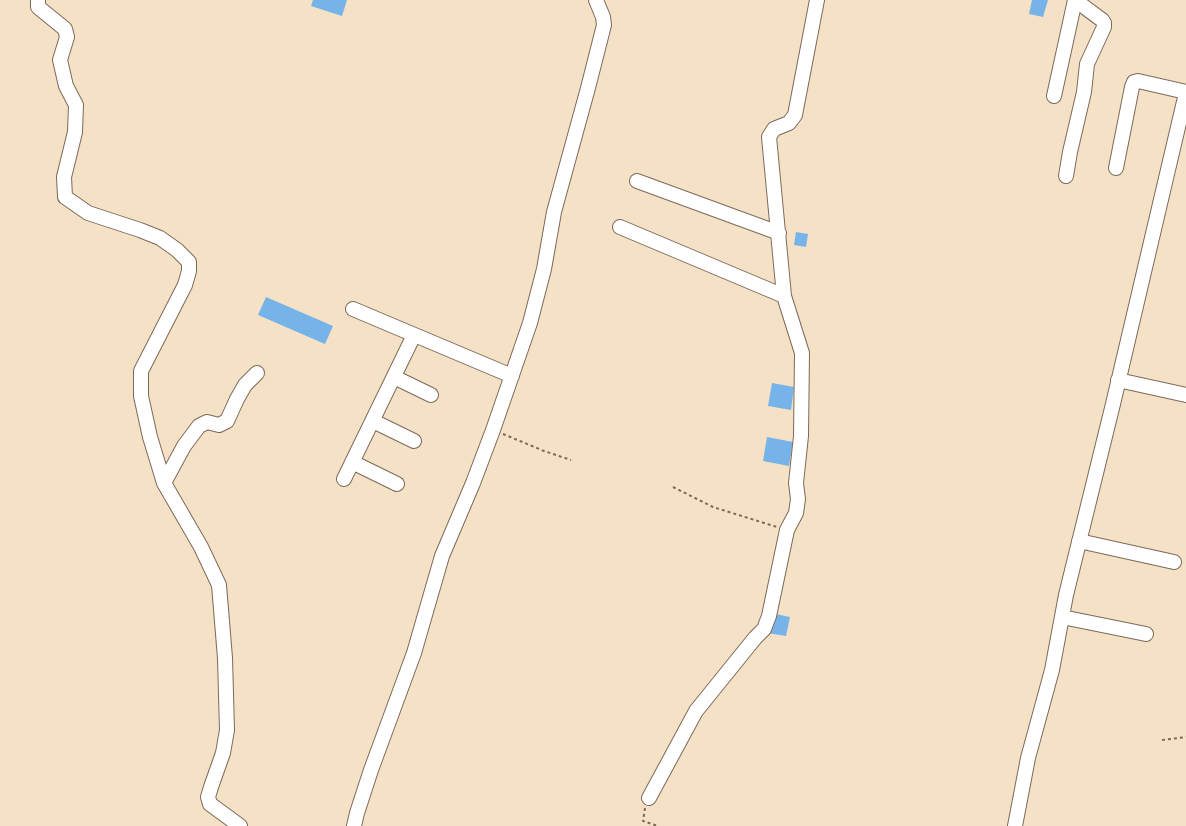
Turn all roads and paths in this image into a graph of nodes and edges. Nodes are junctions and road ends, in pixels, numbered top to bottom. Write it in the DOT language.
graph roads {
  1 [pos="38,0"];
  2 [pos="596,0"];
  3 [pos="818,0"];
  4 [pos="1075,0"];
  5 [pos="1186,93"];
  6 [pos="1054,96"];
  7 [pos="1116,168"];
  8 [pos="1066,176"];
  9 [pos="637,181"];
  10 [pos="620,227"];
  11 [pos="779,233"];
  12 [pos="784,296"];
  13 [pos="353,309"];
  14 [pos="414,335"];
  15 [pos="257,373"];
  16 [pos="512,376"];
  17 [pos="394,377"];
  18 [pos="1118,380"];
  19 [pos="431,395"];
  20 [pos="1186,395"];
  21 [pos="373,420"];
  22 [pos="493,430"];
  23 [pos="414,440"];
  24 [pos="571,460"];
  25 [pos="352,462"];
  26 [pos="344,479"];
  27 [pos="164,483"];
  28 [pos="397,484"];
  29 [pos="673,488"];
  30 [pos="787,530"];
  31 [pos="1079,541"];
  32 [pos="1174,562"];
  33 [pos="1062,617"];
  34 [pos="1146,634"];
  35 [pos="1186,737"];
  36 [pos="1162,740"];
  37 [pos="649,798"];
  38 [pos="240,826"];
  39 [pos="354,826"];
  40 [pos="658,826"];
  41 [pos="1015,826"];
  1 -- 27 [label="street"];
  2 -- 16 [label="street"];
  3 -- 11 [label="street"];
  4 -- 6 [label="street"];
  4 -- 8 [label="street"];
  5 -- 7 [label="street"];
  5 -- 18 [label="street"];
  9 -- 11 [label="street"];
  10 -- 12 [label="street"];
  11 -- 12 [label="street"];
  12 -- 30 [label="street"];
  13 -- 14 [label="street"];
  14 -- 16 [label="street"];
  14 -- 17 [label="street"];
  15 -- 27 [label="street"];
  16 -- 22 [label="street"];
  17 -- 19 [label="street"];
  17 -- 21 [label="street"];
  18 -- 20 [label="street"];
  18 -- 31 [label="street"];
  21 -- 23 [label="street"];
  21 -- 25 [label="street"];
  22 -- 24 [label="path"];
  22 -- 39 [label="street"];
  25 -- 26 [label="street"];
  25 -- 28 [label="street"];
  27 -- 38 [label="street"];
  29 -- 30 [label="path"];
  30 -- 37 [label="street"];
  31 -- 32 [label="street"];
  31 -- 33 [label="street"];
  33 -- 34 [label="street"];
  33 -- 41 [label="street"];
  35 -- 36 [label="path"];
  37 -- 40 [label="path"];
}
